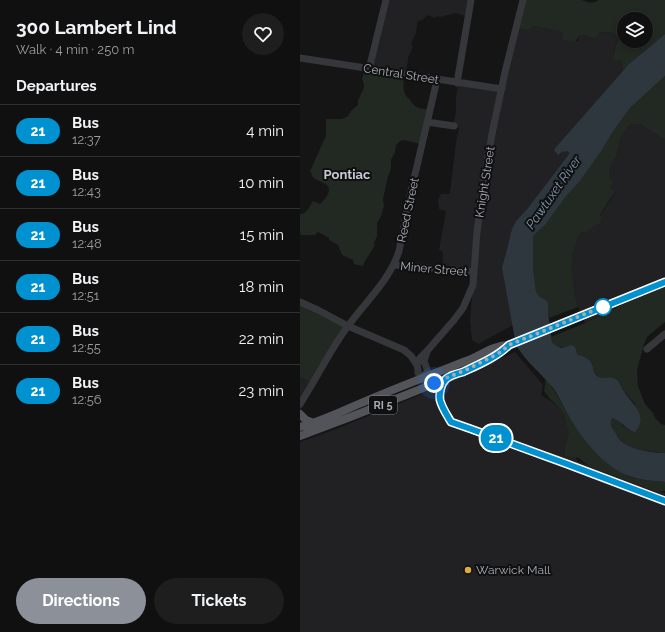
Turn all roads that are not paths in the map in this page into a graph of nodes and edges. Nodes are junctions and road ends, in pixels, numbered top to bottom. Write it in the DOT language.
graph roads {
  1 [pos="386,0"];
  2 [pos="471,0"];
  3 [pos="523,0"];
  4 [pos="300,58"];
  5 [pos="369,69"];
  6 [pos="437,80"];
  7 [pos="456,83"];
  8 [pos="502,89"];
  9 [pos="427,122"];
  10 [pos="454,126"];
  11 [pos="394,265"];
  12 [pos="474,272"];
  13 [pos="665,282"];
  14 [pos="300,302"];
  15 [pos="348,326"];
  16 [pos="665,334"];
  17 [pos="509,345"];
  18 [pos="647,349"];
  19 [pos="427,351"];
  20 [pos="417,365"];
  21 [pos="424,378"];
  22 [pos="426,386"];
  23 [pos="300,404"];
  24 [pos="300,414"];
  25 [pos="313,423"];
  26 [pos="300,427"];
  27 [pos="300,436"];
  1 -- 5 [label="street"];
  2 -- 7 [label="street"];
  3 -- 8 [label="street, Knight Street"];
  4 -- 5 [label="street, Central Street"];
  5 -- 6 [label="street, Central Street"];
  6 -- 7 [label="street, Central Street"];
  6 -- 9 [label="street, Reed Street"];
  7 -- 8 [label="street, Central Street"];
  8 -- 12 [label="street, Knight Street"];
  9 -- 10 [label="street"];
  9 -- 11 [label="street, Reed Street"];
  11 -- 12 [label="street, Miner Street"];
  11 -- 15 [label="street, Reed Street"];
  12 -- 19 [label="street, Knight Street"];
  13 -- 17 [label="main road, RI 5"];
  14 -- 15 [label="street"];
  15 -- 20 [label="street"];
  15 -- 23 [label="street, Reed Street"];
  16 -- 18 [label="street"];
  17 -- 21 [label="main road, RI 5"];
  17 -- 22 [label="main road, RI 5"];
  19 -- 20 [label="street, Knight Street"];
  19 -- 21 [label="street"];
  20 -- 21 [label="street"];
  21 -- 22 [label="street"];
  21 -- 25 [label="main road, RI 5"];
  22 -- 27 [label="main road, RI 5"];
  24 -- 25 [label="main road"];
  25 -- 26 [label="main road, RI 5"];
}
